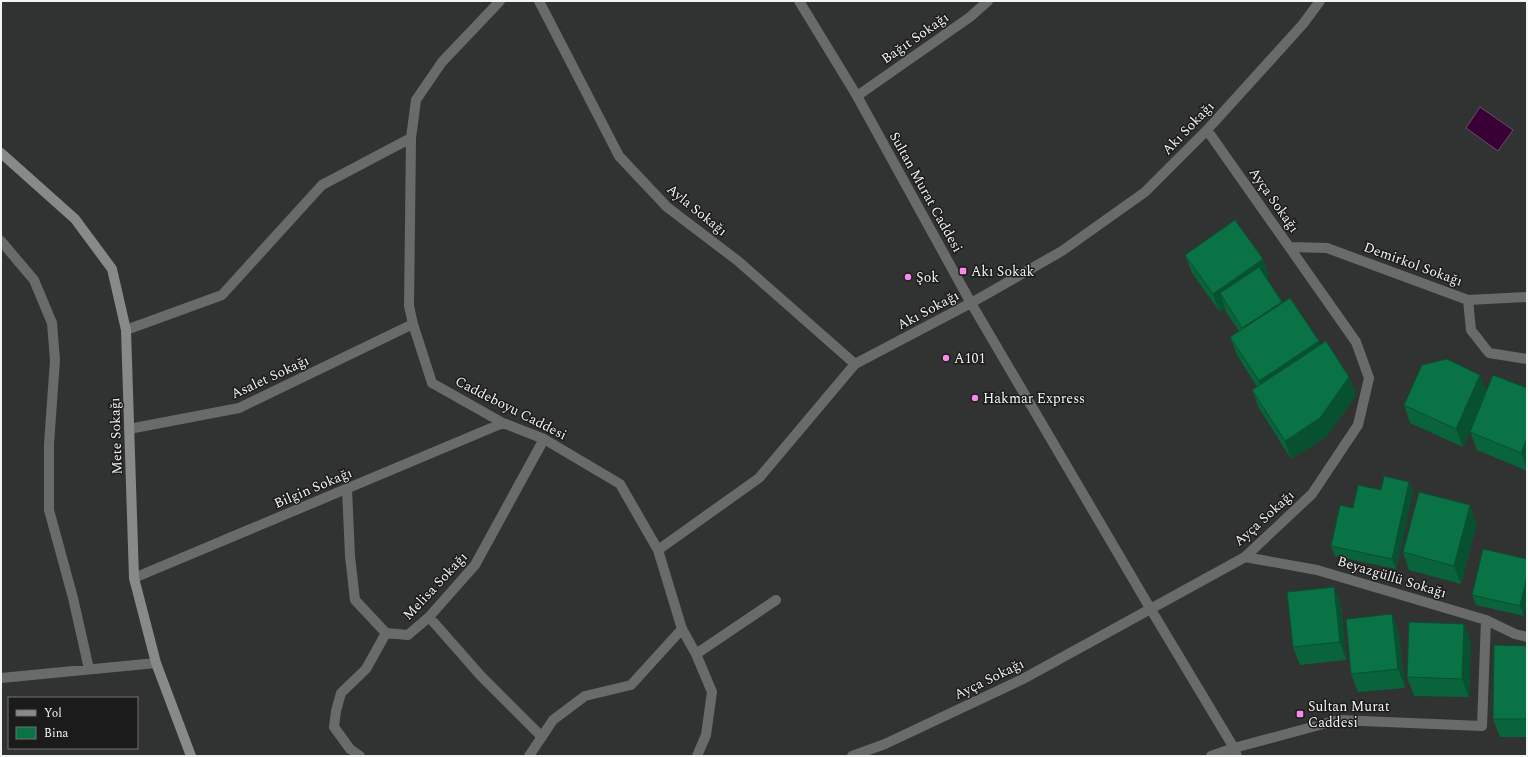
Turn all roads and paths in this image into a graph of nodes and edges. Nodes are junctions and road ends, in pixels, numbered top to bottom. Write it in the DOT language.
graph roads {
  1 [pos="500,1"];
  2 [pos="539,1"];
  3 [pos="799,1"];
  4 [pos="988,1"];
  5 [pos="1320,1"];
  6 [pos="858,96"];
  7 [pos="1207,130"];
  8 [pos="411,138"];
  9 [pos="1,153"];
  10 [pos="1,241"];
  11 [pos="1290,247"];
  12 [pos="1527,297"];
  13 [pos="1468,300"];
  14 [pos="971,304"];
  15 [pos="413,324"];
  16 [pos="126,330"];
  17 [pos="1527,359"];
  18 [pos="855,364"];
  19 [pos="503,423"];
  20 [pos="129,429"];
  21 [pos="544,439"];
  22 [pos="347,489"];
  23 [pos="658,550"];
  24 [pos="1245,556"];
  25 [pos="134,578"];
  26 [pos="776,600"];
  27 [pos="1150,608"];
  28 [pos="429,617"];
  29 [pos="1486,620"];
  30 [pos="682,629"];
  31 [pos="386,633"];
  32 [pos="1527,637"];
  33 [pos="696,654"];
  34 [pos="156,663"];
  35 [pos="89,669"];
  36 [pos="1,678"];
  37 [pos="542,736"];
  38 [pos="1236,752"];
  39 [pos="191,756"];
  40 [pos="360,756"];
  41 [pos="529,756"];
  42 [pos="697,756"];
  43 [pos="852,756"];
  44 [pos="1211,756"];
  1 -- 8 [label="street, Caddeboyu Caddesi"];
  2 -- 18 [label="street, Ayla Sokağı"];
  3 -- 6 [label="street, Sultan Murat Caddesi"];
  4 -- 6 [label="street, Bağıt Sokağı"];
  5 -- 7 [label="street, Akı Sokağı"];
  6 -- 14 [label="street, Sultan Murat Caddesi"];
  7 -- 11 [label="street, Ayça Sokağı"];
  7 -- 14 [label="street, Akı Sokağı"];
  8 -- 15 [label="street, Caddeboyu Caddesi"];
  8 -- 16 [label="street"];
  9 -- 16 [label="main road, Mete Sokağı"];
  10 -- 35 [label="street"];
  11 -- 13 [label="street, Demirkol Sokağı"];
  11 -- 24 [label="street, Ayça Sokağı"];
  12 -- 13 [label="street, Demirkol Sokağı"];
  13 -- 17 [label="street"];
  14 -- 18 [label="street, Akı Sokağı"];
  14 -- 27 [label="street, Sultan Murat Caddesi"];
  15 -- 19 [label="street, Caddeboyu Caddesi"];
  15 -- 20 [label="street, Asalet Sokağı"];
  16 -- 20 [label="main road, Mete Sokağı"];
  18 -- 23 [label="street, Akı Sokağı"];
  19 -- 21 [label="street, Caddeboyu Caddesi"];
  19 -- 22 [label="street, Bilgin Sokağı"];
  20 -- 25 [label="main road, Mete Sokağı"];
  21 -- 23 [label="street, Caddeboyu Caddesi"];
  21 -- 28 [label="street, Melisa Sokağı"];
  22 -- 25 [label="street, Bilgin Sokağı"];
  22 -- 31 [label="street"];
  23 -- 30 [label="street, Caddeboyu Caddesi"];
  24 -- 27 [label="street, Ayça Sokağı"];
  24 -- 29 [label="street, Beyazgüllü Sokağı"];
  25 -- 34 [label="main road, Mete Sokağı"];
  26 -- 33 [label="street"];
  27 -- 38 [label="street, Sultan Murat Caddesi"];
  27 -- 43 [label="street, Ayça Sokağı"];
  28 -- 31 [label="street, Melisa Sokağı"];
  28 -- 37 [label="street"];
  29 -- 32 [label="street, Beyazgüllü Sokağı"];
  29 -- 38 [label="street"];
  30 -- 33 [label="street, Caddeboyu Caddesi"];
  30 -- 37 [label="street"];
  31 -- 40 [label="street"];
  33 -- 42 [label="street, Caddeboyu Caddesi"];
  34 -- 35 [label="street"];
  34 -- 39 [label="main road, Mete Sokağı"];
  35 -- 36 [label="street"];
  37 -- 41 [label="street"];
  38 -- 44 [label="street"];
}
